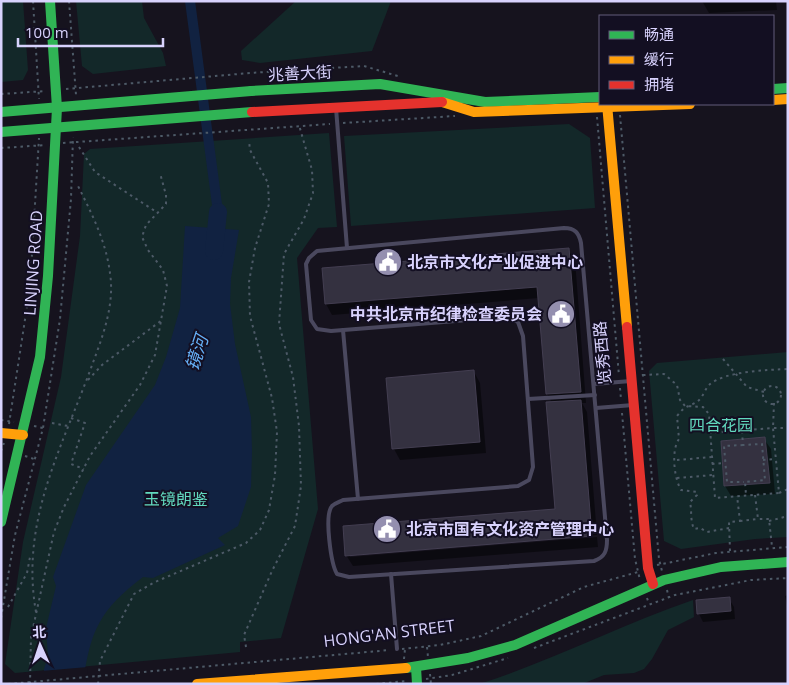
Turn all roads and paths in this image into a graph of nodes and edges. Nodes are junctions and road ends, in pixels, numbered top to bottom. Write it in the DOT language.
graph roads {
  1 [pos="33,1"];
  2 [pos="50,1"];
  3 [pos="250,73"];
  4 [pos="788,88"];
  5 [pos="774,89"];
  6 [pos="57,90"];
  7 [pos="39,91"];
  8 [pos="1,94"];
  9 [pos="599,97"];
  10 [pos="788,99"];
  11 [pos="774,100"];
  12 [pos="667,105"];
  13 [pos="607,106"];
  14 [pos="620,107"];
  15 [pos="57,108"];
  16 [pos="336,108"];
  17 [pos="596,108"];
  18 [pos="39,109"];
  19 [pos="1,112"];
  20 [pos="457,116"];
  21 [pos="337,123"];
  22 [pos="299,125"];
  23 [pos="56,127"];
  24 [pos="39,128"];
  25 [pos="1,132"];
  26 [pos="249,141"];
  27 [pos="55,144"];
  28 [pos="38,145"];
  29 [pos="79,147"];
  30 [pos="1,148"];
  31 [pos="160,173"];
  32 [pos="77,184"];
  33 [pos="158,212"];
  34 [pos="346,248"];
  35 [pos="162,320"];
  36 [pos="343,330"];
  37 [pos="723,359"];
  38 [pos="788,369"];
  39 [pos="643,375"];
  40 [pos="735,375"];
  41 [pos="631,381"];
  42 [pos="86,382"];
  43 [pos="619,382"];
  44 [pos="594,384"];
  45 [pos="764,392"];
  46 [pos="595,395"];
  47 [pos="528,399"];
  48 [pos="774,404"];
  49 [pos="634,405"];
  50 [pos="621,406"];
  51 [pos="685,406"];
  52 [pos="596,408"];
  53 [pos="71,418"];
  54 [pos="52,423"];
  55 [pos="68,426"];
  56 [pos="773,428"];
  57 [pos="788,428"];
  58 [pos="742,431"];
  59 [pos="4,433"];
  60 [pos="710,433"];
  61 [pos="23,435"];
  62 [pos="743,445"];
  63 [pos="1,451"];
  64 [pos="712,456"];
  65 [pos="776,459"];
  66 [pos="676,460"];
  67 [pos="764,460"];
  68 [pos="725,463"];
  69 [pos="712,464"];
  70 [pos="84,469"];
  71 [pos="713,474"];
  72 [pos="677,478"];
  73 [pos="745,482"];
  74 [pos="788,489"];
  75 [pos="779,493"];
  76 [pos="746,495"];
  77 [pos="755,495"];
  78 [pos="737,496"];
  79 [pos="358,499"];
  80 [pos="788,516"];
  81 [pos="758,519"];
  82 [pos="740,521"];
  83 [pos="769,521"];
  84 [pos="1,522"];
  85 [pos="729,528"];
  86 [pos="788,546"];
  87 [pos="772,547"];
  88 [pos="730,551"];
  89 [pos="32,553"];
  90 [pos="788,562"];
  91 [pos="660,564"];
  92 [pos="648,568"];
  93 [pos="637,572"];
  94 [pos="391,574"];
  95 [pos="788,578"];
  96 [pos="664,580"];
  97 [pos="653,584"];
  98 [pos="642,587"];
  99 [pos="669,598"];
  100 [pos="649,604"];
  101 [pos="8,607"];
  102 [pos="36,614"];
  103 [pos="246,647"];
  104 [pos="397,649"];
  105 [pos="532,649"];
  106 [pos="516,655"];
  107 [pos="416,667"];
  108 [pos="417,682"];
  109 [pos="29,683"];
  110 [pos="8,684"];
  111 [pos="98,684"];
  112 [pos="197,684"];
  113 [pos="376,684"];
  1 -- 7 [label="path"];
  2 -- 6 [label="street, LINJING ROAD"];
  3 -- 6 [label="path, 兆善大街"];
  4 -- 5 [label="street"];
  6 -- 7 [label="path, 兆善大街"];
  6 -- 15 [label="street, LINJING ROAD"];
  7 -- 8 [label="path, 兆善大街"];
  7 -- 18 [label="path"];
  9 -- 15 [label="street, 兆善大街"];
  10 -- 11 [label="street"];
  12 -- 14 [label="street"];
  13 -- 14 [label="street"];
  13 -- 17 [label="street"];
  13 -- 41 [label="street, 览秀西路"];
  14 -- 39 [label="path"];
  15 -- 18 [label="street, 兆善大街"];
  15 -- 23 [label="street, LINJING ROAD"];
  16 -- 17 [label="street"];
  16 -- 21 [label="lane"];
  16 -- 23 [label="street"];
  17 -- 43 [label="path, 览秀西路"];
  18 -- 19 [label="street, 兆善大街"];
  20 -- 21 [label="path"];
  21 -- 22 [label="path"];
  21 -- 34 [label="lane"];
  22 -- 27 [label="path"];
  22 -- 103 [label="path"];
  23 -- 24 [label="street"];
  23 -- 27 [label="street, LINJING ROAD"];
  24 -- 25 [label="street"];
  24 -- 28 [label="path, LINJING ROAD"];
  26 -- 111 [label="path"];
  27 -- 28 [label="path"];
  27 -- 61 [label="street, LINJING ROAD"];
  28 -- 30 [label="path"];
  28 -- 59 [label="path, LINJING ROAD"];
  29 -- 33 [label="path"];
  31 -- 33 [label="path"];
  32 -- 42 [label="path"];
  33 -- 35 [label="path"];
  34 -- 36 [label="lane"];
  34 -- 44 [label="lane"];
  35 -- 42 [label="path"];
  35 -- 70 [label="path"];
  36 -- 47 [label="lane"];
  36 -- 79 [label="lane"];
  37 -- 40 [label="path"];
  38 -- 40 [label="path"];
  39 -- 51 [label="path"];
  39 -- 91 [label="path"];
  40 -- 45 [label="path"];
  40 -- 51 [label="path"];
  41 -- 43 [label="lane"];
  41 -- 49 [label="street, 览秀西路"];
  42 -- 53 [label="path"];
  43 -- 44 [label="lane"];
  43 -- 50 [label="path, 览秀西路"];
  44 -- 46 [label="lane"];
  45 -- 48 [label="path"];
  45 -- 48 [label="path"];
  46 -- 47 [label="lane"];
  46 -- 52 [label="lane"];
  47 -- 79 [label="lane"];
  48 -- 56 [label="path"];
  49 -- 50 [label="lane"];
  49 -- 92 [label="street, 览秀西路"];
  50 -- 52 [label="lane"];
  50 -- 93 [label="path, 览秀西路"];
  51 -- 60 [label="path"];
  51 -- 66 [label="path"];
  52 -- 94 [label="lane"];
  53 -- 55 [label="path"];
  53 -- 70 [label="path"];
  54 -- 55 [label="path"];
  55 -- 89 [label="path"];
  56 -- 57 [label="path"];
  56 -- 58 [label="path"];
  56 -- 65 [label="path"];
  58 -- 60 [label="path"];
  58 -- 62 [label="path"];
  59 -- 61 [label="street"];
  59 -- 63 [label="path, LINJING ROAD"];
  60 -- 64 [label="path"];
  61 -- 84 [label="street, LINJING ROAD"];
  62 -- 67 [label="path"];
  62 -- 68 [label="path"];
  64 -- 66 [label="path"];
  64 -- 69 [label="path"];
  65 -- 67 [label="path"];
  65 -- 75 [label="path"];
  66 -- 72 [label="path"];
  67 -- 73 [label="path"];
  68 -- 69 [label="path"];
  68 -- 73 [label="path"];
  69 -- 71 [label="path"];
  70 -- 102 [label="path"];
  71 -- 72 [label="path"];
  71 -- 78 [label="path"];
  72 -- 85 [label="path"];
  73 -- 76 [label="path"];
  74 -- 75 [label="path"];
  75 -- 77 [label="path"];
  76 -- 77 [label="path"];
  76 -- 78 [label="path"];
  77 -- 81 [label="path"];
  78 -- 82 [label="path"];
  79 -- 94 [label="lane"];
  80 -- 83 [label="path"];
  81 -- 82 [label="path"];
  81 -- 83 [label="path"];
  82 -- 85 [label="path"];
  83 -- 87 [label="path"];
  85 -- 88 [label="path"];
  86 -- 87 [label="path, HONG'AN STREET"];
  87 -- 88 [label="path, HONG'AN STREET"];
  88 -- 91 [label="path, HONG'AN STREET"];
  89 -- 101 [label="path"];
  89 -- 102 [label="path"];
  90 -- 96 [label="street, HONG'AN STREET"];
  91 -- 92 [label="path, HONG'AN STREET"];
  91 -- 96 [label="path"];
  92 -- 93 [label="path, HONG'AN STREET"];
  92 -- 97 [label="street, 览秀西路"];
  93 -- 98 [label="path, 览秀西路"];
  93 -- 104 [label="path, HONG'AN STREET"];
  94 -- 104 [label="lane"];
  95 -- 99 [label="path"];
  96 -- 97 [label="street, HONG'AN STREET"];
  96 -- 99 [label="path"];
  97 -- 98 [label="street, HONG'AN STREET"];
  98 -- 100 [label="path, 览秀西路"];
  98 -- 107 [label="street, HONG'AN STREET"];
  99 -- 100 [label="path"];
  100 -- 105 [label="path"];
  102 -- 109 [label="path"];
  104 -- 109 [label="path, HONG'AN STREET"];
  106 -- 108 [label="path"];
  107 -- 108 [label="street"];
  107 -- 112 [label="street, HONG'AN STREET"];
  108 -- 113 [label="path"];
  109 -- 110 [label="path, HONG'AN STREET"];
}
